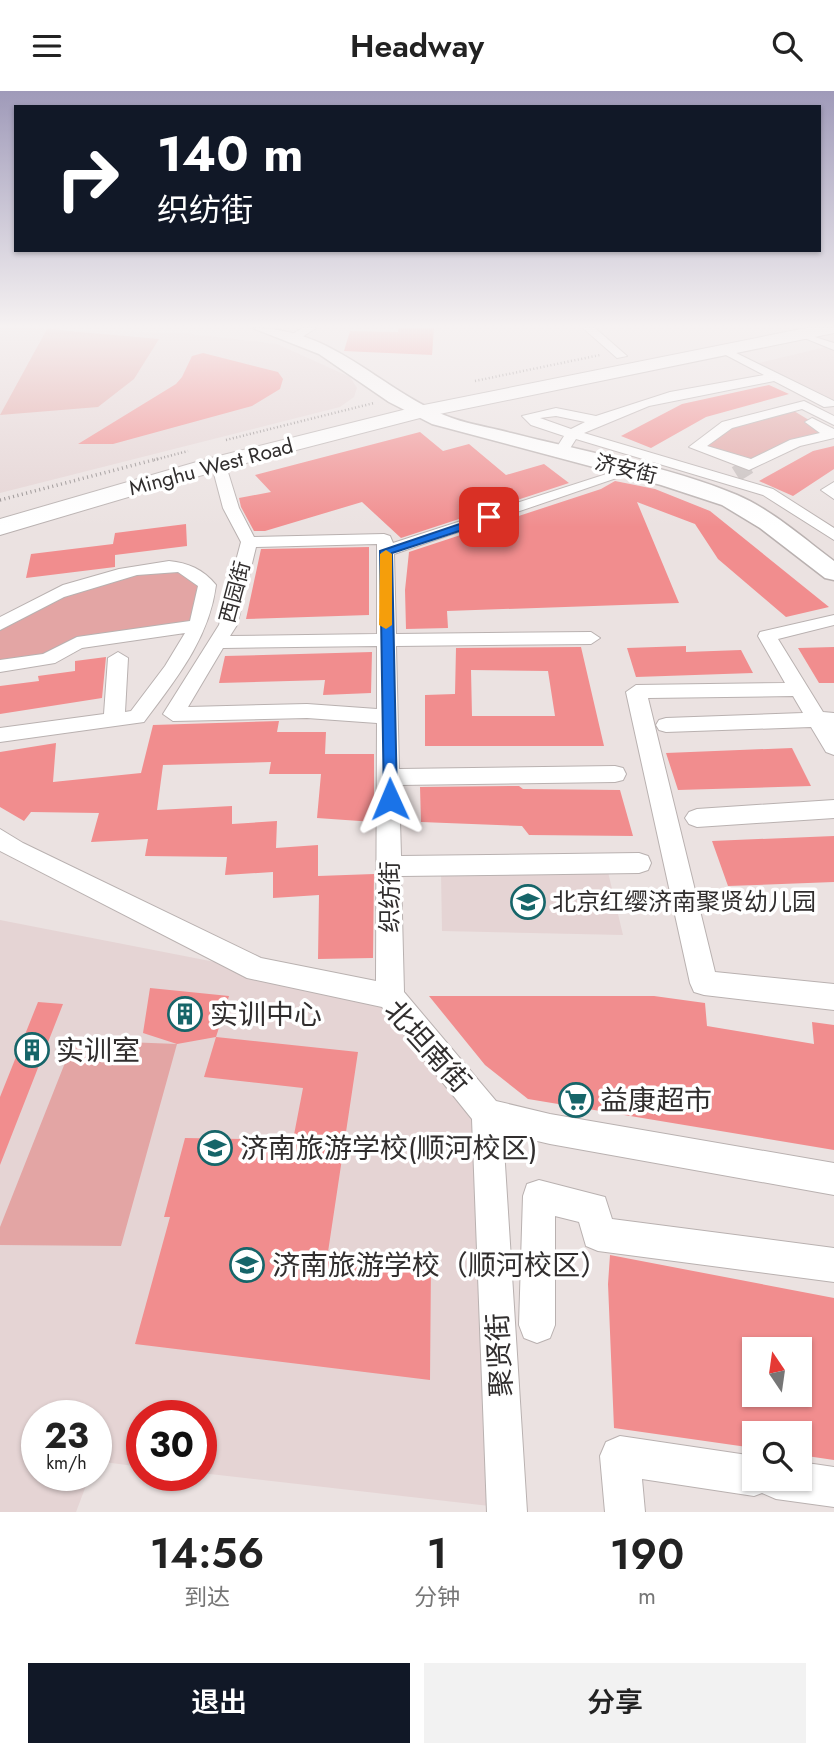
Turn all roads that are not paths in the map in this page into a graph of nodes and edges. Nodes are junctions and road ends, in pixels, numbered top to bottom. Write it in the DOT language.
graph roads {
  1 [pos="392,394"];
  2 [pos="459,394"];
  3 [pos="477,394"];
  4 [pos="690,394"];
  5 [pos="810,394"];
  6 [pos="410,406"];
  7 [pos="834,406"];
  8 [pos="595,420"];
  9 [pos="833,430"];
  10 [pos="566,443"];
  11 [pos="215,464"];
  12 [pos="630,471"];
  13 [pos="741,471"];
  14 [pos="834,486"];
  15 [pos="707,492"];
  16 [pos="834,494"];
  17 [pos="0,505"];
  18 [pos="0,527"];
  19 [pos="829,527"];
  20 [pos="249,542"];
  21 [pos="386,551"];
  22 [pos="834,573"];
  23 [pos="834,620"];
  24 [pos="0,624"];
  25 [pos="195,626"];
  26 [pos="386,638"];
  27 [pos="591,638"];
  28 [pos="218,642"];
  29 [pos="118,658"];
  30 [pos="0,666"];
  31 [pos="800,689"];
  32 [pos="386,717"];
  33 [pos="114,720"];
  34 [pos="827,720"];
  35 [pos="666,725"];
  36 [pos="0,735"];
  37 [pos="834,747"];
  38 [pos="615,774"];
  39 [pos="390,777"];
  40 [pos="834,809"];
  41 [pos="696,818"];
  42 [pos="0,838"];
  43 [pos="639,863"];
  44 [pos="390,866"];
  45 [pos="390,996"];
  46 [pos="834,997"];
  47 [pos="487,1114"];
  48 [pos="834,1179"];
  49 [pos="834,1265"];
  50 [pos="537,1325"];
  51 [pos="742,1474"];
  52 [pos="812,1484"];
  53 [pos="834,1487"];
  54 [pos="507,1512"];
  55 [pos="625,1512"];
  1 -- 6 [label="main road, 济安街"];
  2 -- 6 [label="main road, Minghu West Road"];
  3 -- 6 [label="main road, Minghu West Road"];
  4 -- 8 [label="street"];
  5 -- 7 [label="street"];
  6 -- 10 [label="main road, 济安街"];
  6 -- 11 [label="main road, Minghu West Road"];
  6 -- 17 [label="main road, Minghu West Road"];
  8 -- 10 [label="street"];
  8 -- 10 [label="street"];
  9 -- 13 [label="street"];
  9 -- 13 [label="street"];
  10 -- 12 [label="main road, 济安街"];
  10 -- 13 [label="street"];
  11 -- 18 [label="main road, Minghu West Road"];
  11 -- 20 [label="street, 西园街"];
  12 -- 15 [label="main road, 济安街"];
  12 -- 21 [label="street"];
  13 -- 15 [label="street"];
  13 -- 19 [label="street"];
  14 -- 16 [label="street"];
  15 -- 22 [label="main road, 济安街"];
  20 -- 21 [label="street"];
  20 -- 28 [label="street, 西园街"];
  21 -- 26 [label="street, 织纺街"];
  23 -- 31 [label="street"];
  24 -- 25 [label="street"];
  25 -- 30 [label="street"];
  25 -- 33 [label="street"];
  26 -- 27 [label="street"];
  26 -- 28 [label="street"];
  26 -- 32 [label="street, 织纺街"];
  28 -- 32 [label="street, 西园街"];
  29 -- 33 [label="street"];
  31 -- 34 [label="street"];
  31 -- 46 [label="street"];
  32 -- 39 [label="street, 织纺街"];
  33 -- 36 [label="street"];
  34 -- 35 [label="street"];
  34 -- 37 [label="street"];
  38 -- 39 [label="street"];
  39 -- 44 [label="street, 织纺街"];
  40 -- 41 [label="street"];
  42 -- 45 [label="street, 北坦南街"];
  43 -- 44 [label="street"];
  44 -- 45 [label="street, 织纺街"];
  45 -- 47 [label="street, 北坦南街"];
  47 -- 48 [label="street, 北坦南街"];
  47 -- 54 [label="street, 聚贤街"];
  49 -- 50 [label="street"];
  51 -- 55 [label="street"];
  52 -- 53 [label="street"];
}
